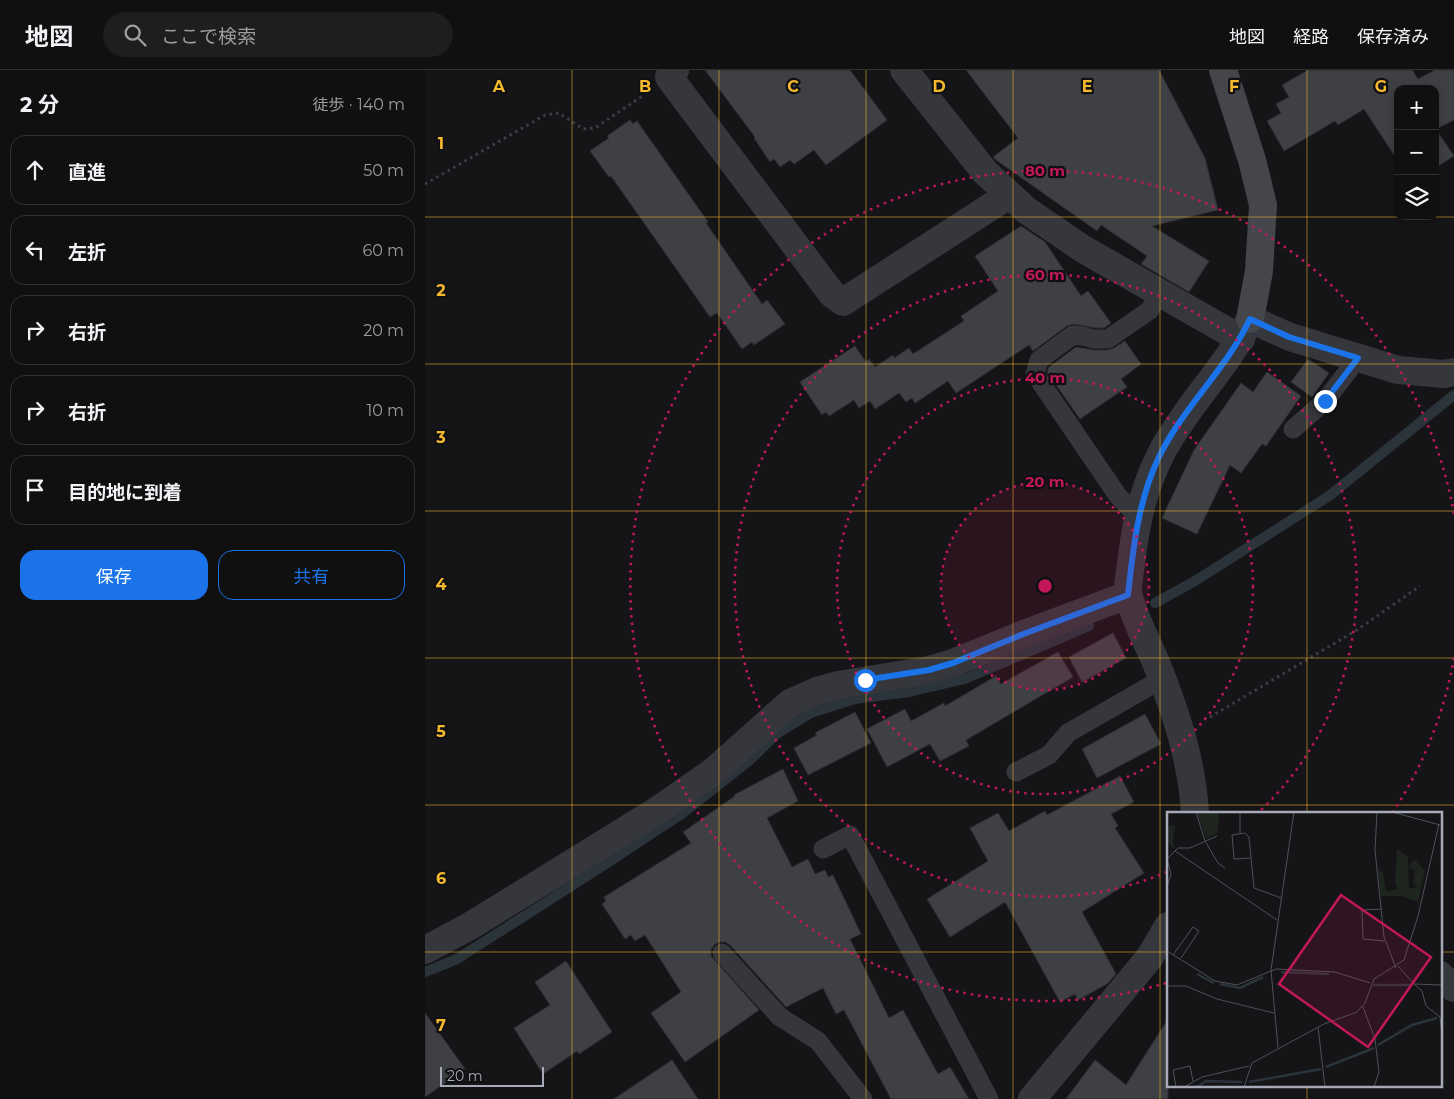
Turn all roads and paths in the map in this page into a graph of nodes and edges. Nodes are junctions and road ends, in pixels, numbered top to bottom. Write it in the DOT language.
graph roads {
  1 [pos="904,70"];
  2 [pos="1223,70"];
  3 [pos="672,74"];
  4 [pos="425,184"];
  5 [pos="1009,195"];
  6 [pos="1159,293"];
  7 [pos="1245,329"];
  8 [pos="1358,358"];
  9 [pos="1454,372"];
  10 [pos="1293,429"];
  11 [pos="1139,518"];
  12 [pos="1421,586"];
  13 [pos="1128,595"];
  14 [pos="1162,680"];
  15 [pos="1181,734"];
  16 [pos="1016,772"];
  17 [pos="1195,812"];
  18 [pos="823,849"];
  19 [pos="1167,928"];
  20 [pos="425,950"];
  21 [pos="722,953"];
  22 [pos="1441,976"];
  23 [pos="1454,988"];
  24 [pos="863,1099"];
  25 [pos="989,1099"];
  26 [pos="1032,1099"];
  1 -- 5 [label="street"];
  2 -- 7 [label="street"];
  3 -- 4 [label="path"];
  3 -- 5 [label="street"];
  5 -- 6 [label="street"];
  6 -- 7 [label="street"];
  6 -- 11 [label="lane"];
  7 -- 8 [label="street"];
  7 -- 11 [label="street"];
  8 -- 9 [label="street"];
  8 -- 10 [label="lane"];
  11 -- 13 [label="street"];
  12 -- 15 [label="path"];
  13 -- 14 [label="street"];
  13 -- 20 [label="street"];
  14 -- 15 [label="street"];
  14 -- 16 [label="lane"];
  15 -- 17 [label="street"];
  18 -- 25 [label="lane"];
  19 -- 26 [label="street"];
  21 -- 24 [label="lane"];
  22 -- 23 [label="street"];
}
